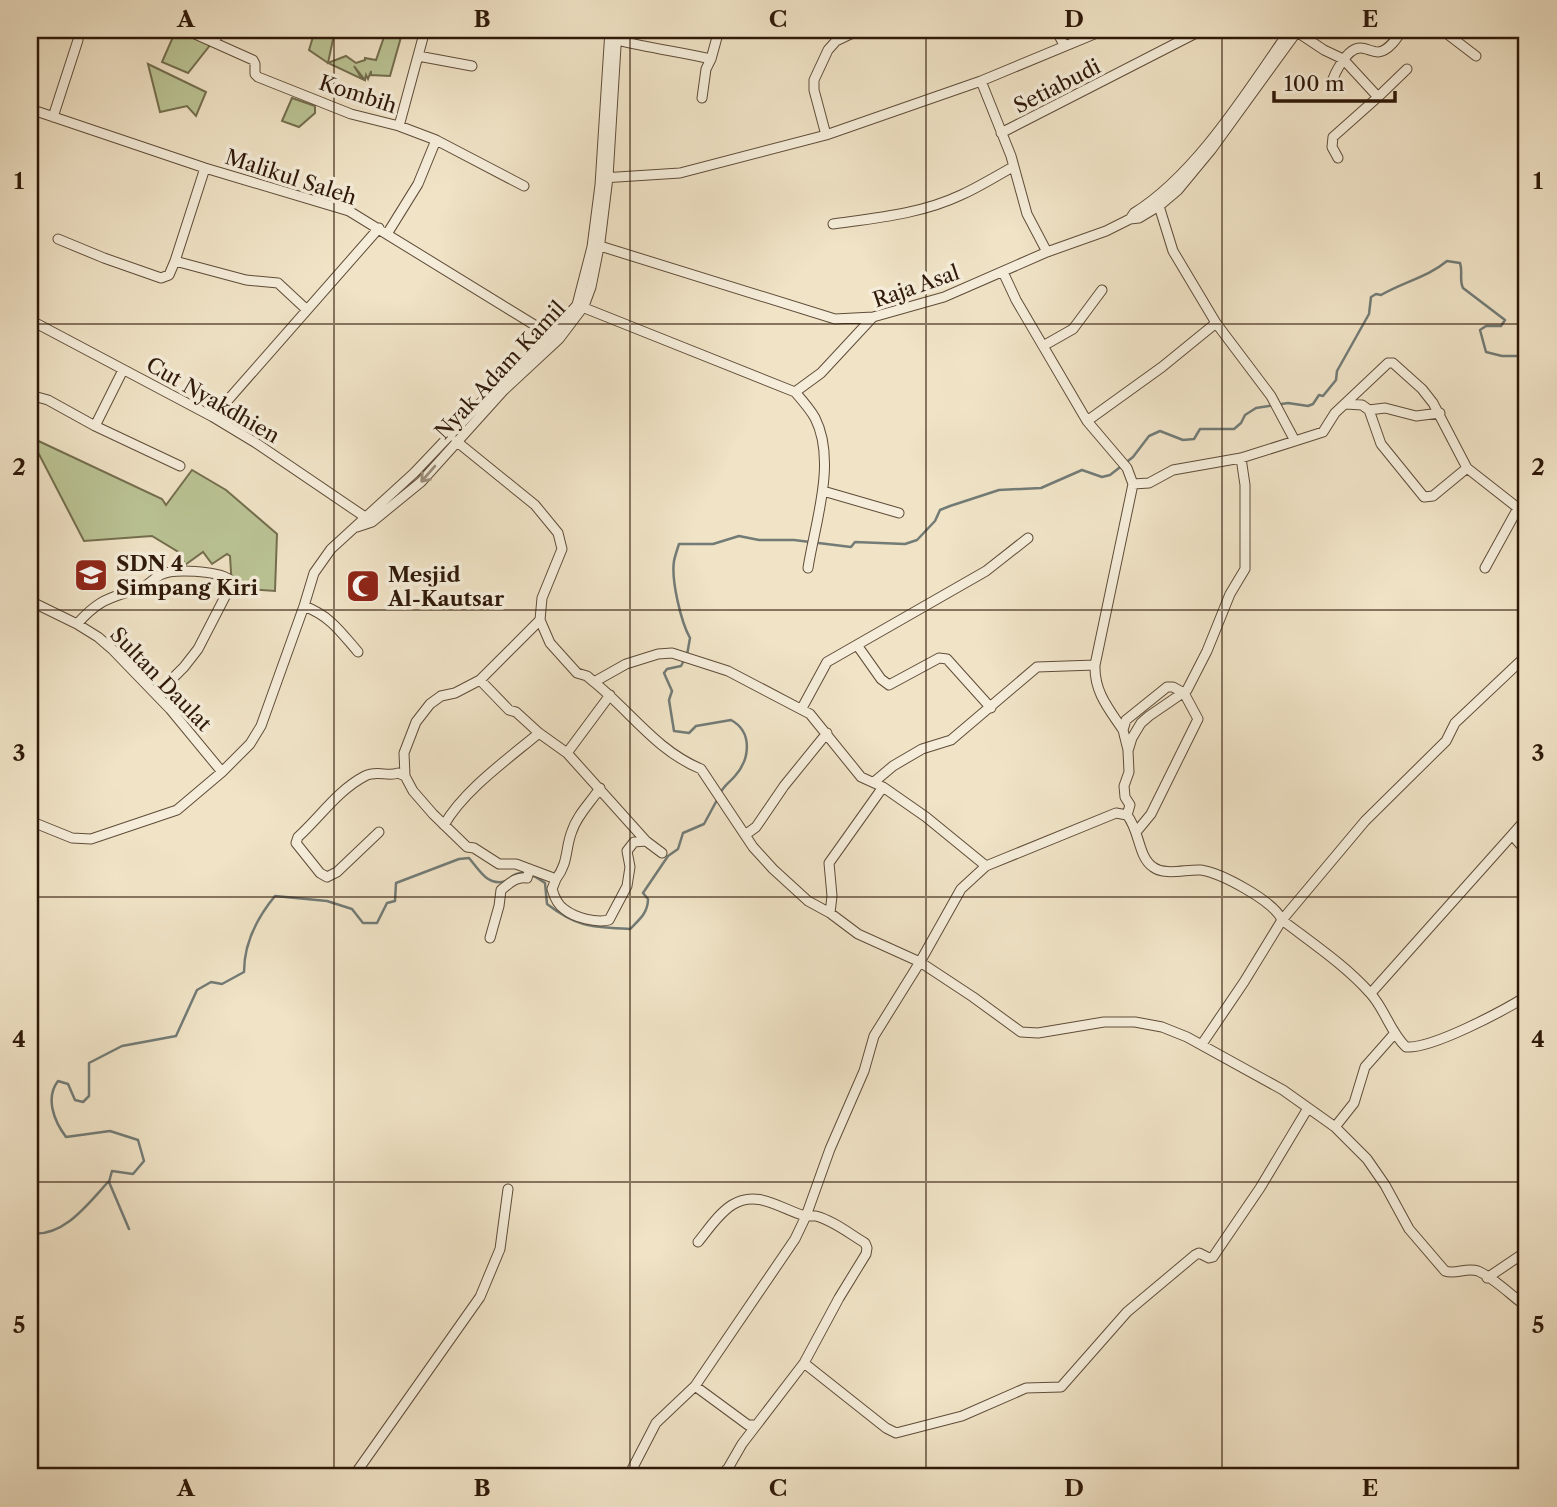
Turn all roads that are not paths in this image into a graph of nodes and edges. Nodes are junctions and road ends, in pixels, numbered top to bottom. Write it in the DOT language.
graph roads {
  1 [pos="186,30"];
  2 [pos="220,30"];
  3 [pos="425,30"];
  4 [pos="610,30"];
  5 [pos="719,30"];
  6 [pos="859,30"];
  7 [pos="1056,30"];
  8 [pos="1104,30"];
  9 [pos="1202,30"];
  10 [pos="1295,30"];
  11 [pos="1402,30"];
  12 [pos="1442,30"];
  13 [pos="617,35"];
  14 [pos="78,40"];
  15 [pos="214,42"];
  16 [pos="1064,45"];
  17 [pos="418,56"];
  18 [pos="1476,56"];
  19 [pos="712,59"];
  20 [pos="1343,59"];
  21 [pos="472,66"];
  22 [pos="1407,69"];
  23 [pos="981,81"];
  24 [pos="1331,85"];
  25 [pos="702,97"];
  26 [pos="1378,97"];
  27 [pos="30,109"];
  28 [pos="53,117"];
  29 [pos="399,127"];
  30 [pos="1001,133"];
  31 [pos="826,135"];
  32 [pos="436,140"];
  33 [pos="1338,158"];
  34 [pos="1013,167"];
  35 [pos="205,168"];
  36 [pos="605,178"];
  37 [pos="524,186"];
  38 [pos="1159,206"];
  39 [pos="1130,219"];
  40 [pos="833,224"];
  41 [pos="379,228"];
  42 [pos="387,234"];
  43 [pos="58,239"];
  44 [pos="600,246"];
  45 [pos="1047,252"];
  46 [pos="175,261"];
  47 [pos="591,268"];
  48 [pos="1003,272"];
  49 [pos="1102,290"];
  50 [pos="580,306"];
  51 [pos="307,310"];
  52 [pos="873,317"];
  53 [pos="30,320"];
  54 [pos="1216,323"];
  55 [pos="555,337"];
  56 [pos="1043,346"];
  57 [pos="123,370"];
  58 [pos="795,392"];
  59 [pos="30,395"];
  60 [pos="1346,404"];
  61 [pos="1524,406"];
  62 [pos="1369,410"];
  63 [pos="1440,413"];
  64 [pos="213,416"];
  65 [pos="1527,417"];
  66 [pos="1087,421"];
  67 [pos="95,426"];
  68 [pos="456,441"];
  69 [pos="1295,441"];
  70 [pos="1241,458"];
  71 [pos="180,466"];
  72 [pos="1467,468"];
  73 [pos="1133,484"];
  74 [pos="823,491"];
  75 [pos="1527,498"];
  76 [pos="1518,508"];
  77 [pos="899,513"];
  78 [pos="368,519"];
  79 [pos="1028,538"];
  80 [pos="808,568"];
  81 [pos="1485,568"];
  82 [pos="30,601"];
  83 [pos="304,606"];
  84 [pos="540,620"];
  85 [pos="77,624"];
  86 [pos="857,645"];
  87 [pos="358,652"];
  88 [pos="1527,655"];
  89 [pos="1095,665"];
  90 [pos="480,680"];
  91 [pos="594,682"];
  92 [pos="1184,693"];
  93 [pos="157,694"];
  94 [pos="610,695"];
  95 [pos="802,708"];
  96 [pos="991,708"];
  97 [pos="1123,730"];
  98 [pos="539,733"];
  99 [pos="827,733"];
  100 [pos="1128,751"];
  101 [pos="567,753"];
  102 [pos="222,772"];
  103 [pos="405,776"];
  104 [pos="878,785"];
  105 [pos="600,788"];
  106 [pos="1127,815"];
  107 [pos="1527,818"];
  108 [pos="30,821"];
  109 [pos="444,825"];
  110 [pos="1137,831"];
  111 [pos="379,832"];
  112 [pos="746,835"];
  113 [pos="1512,835"];
  114 [pos="646,841"];
  115 [pos="1527,852"];
  116 [pos="662,853"];
  117 [pos="986,866"];
  118 [pos="528,874"];
  119 [pos="556,879"];
  120 [pos="830,913"];
  121 [pos="1282,920"];
  122 [pos="490,938"];
  123 [pos="920,962"];
  124 [pos="1371,993"];
  125 [pos="1527,996"];
  126 [pos="1395,1033"];
  127 [pos="1202,1044"];
  128 [pos="1308,1108"];
  129 [pos="1335,1127"];
  130 [pos="508,1189"];
  131 [pos="806,1216"];
  132 [pos="698,1242"];
  133 [pos="1527,1251"];
  134 [pos="1487,1278"];
  135 [pos="1527,1307"];
  136 [pos="804,1363"];
  137 [pos="695,1386"];
  138 [pos="756,1425"];
  139 [pos="725,1474"];
  140 [pos="353,1477"];
  141 [pos="628,1477"];
  142 [pos="740,1477"];
  1 -- 15 [label="street, Kombih"];
  2 -- 15 [label="street"];
  3 -- 17 [label="street"];
  4 -- 36 [label="street"];
  5 -- 19 [label="street"];
  6 -- 31 [label="street"];
  7 -- 16 [label="street"];
  8 -- 16 [label="street"];
  9 -- 30 [label="street, Setiabudi"];
  10 -- 20 [label="street"];
  10 -- 38 [label="street, Raja Asal"];
  10 -- 39 [label="street, Raja Asal"];
  11 -- 20 [label="street"];
  12 -- 18 [label="street"];
  13 -- 19 [label="street"];
  13 -- 36 [label="street, Nyak Adam Kamil"];
  14 -- 28 [label="street"];
  15 -- 29 [label="street, Kombih"];
  16 -- 23 [label="street"];
  17 -- 21 [label="street"];
  17 -- 29 [label="street"];
  19 -- 25 [label="street"];
  20 -- 24 [label="street"];
  20 -- 26 [label="street"];
  22 -- 26 [label="street"];
  23 -- 30 [label="street"];
  23 -- 31 [label="street"];
  26 -- 33 [label="street"];
  27 -- 28 [label="street, Malikul Saleh"];
  28 -- 35 [label="street, Malikul Saleh"];
  29 -- 32 [label="street, Kombih"];
  30 -- 34 [label="street"];
  31 -- 36 [label="street"];
  32 -- 37 [label="street, Kombih"];
  32 -- 42 [label="street"];
  34 -- 40 [label="street"];
  34 -- 45 [label="street"];
  35 -- 41 [label="street, Malikul Saleh"];
  35 -- 46 [label="street"];
  36 -- 44 [label="street, Nyak Adam Kamil"];
  36 -- 47 [label="street"];
  38 -- 39 [label="street, Raja Asal"];
  38 -- 54 [label="street"];
  39 -- 45 [label="street, Raja Asal"];
  41 -- 42 [label="street, Malikul Saleh"];
  41 -- 51 [label="street"];
  42 -- 55 [label="street, Malikul Saleh"];
  43 -- 46 [label="street"];
  44 -- 47 [label="street, Nyak Adam Kamil"];
  44 -- 52 [label="street"];
  45 -- 48 [label="street, Raja Asal"];
  46 -- 51 [label="street"];
  47 -- 50 [label="street, Nyak Adam Kamil"];
  48 -- 52 [label="street, Raja Asal"];
  48 -- 56 [label="street"];
  49 -- 56 [label="street"];
  50 -- 55 [label="street, Nyak Adam Kamil"];
  50 -- 58 [label="street"];
  51 -- 64 [label="street"];
  52 -- 58 [label="street, Raja Asal"];
  53 -- 57 [label="street, Cut Nyakdhien"];
  54 -- 66 [label="street"];
  54 -- 69 [label="street"];
  55 -- 68 [label="street, Nyak Adam Kamil"];
  55 -- 78 [label="street"];
  56 -- 66 [label="street"];
  57 -- 64 [label="street, Cut Nyakdhien"];
  57 -- 67 [label="street"];
  58 -- 74 [label="street"];
  59 -- 67 [label="street"];
  60 -- 62 [label="street"];
  60 -- 63 [label="street"];
  60 -- 69 [label="street"];
  61 -- 65 [label="street"];
  62 -- 63 [label="street"];
  62 -- 72 [label="street"];
  63 -- 72 [label="street"];
  64 -- 78 [label="street, Cut Nyakdhien"];
  66 -- 73 [label="street"];
  67 -- 71 [label="street"];
  68 -- 78 [label="street, Nyak Adam Kamil, one-way"];
  68 -- 84 [label="street"];
  69 -- 70 [label="street"];
  70 -- 73 [label="street"];
  70 -- 92 [label="street"];
  72 -- 76 [label="street"];
  73 -- 89 [label="street"];
  74 -- 77 [label="street"];
  74 -- 80 [label="street"];
  75 -- 76 [label="street"];
  76 -- 81 [label="street"];
  78 -- 83 [label="street, Nyak Adam Kamil"];
  79 -- 86 [label="street"];
  82 -- 85 [label="street, Sultan Daulat"];
  83 -- 87 [label="street"];
  83 -- 102 [label="street"];
  84 -- 90 [label="street"];
  84 -- 91 [label="street"];
  85 -- 93 [label="street, Sultan Daulat"];
  85 -- 93 [label="street"];
  86 -- 95 [label="street"];
  86 -- 96 [label="street"];
  88 -- 121 [label="street"];
  89 -- 96 [label="street"];
  89 -- 97 [label="street"];
  90 -- 98 [label="street"];
  90 -- 103 [label="street"];
  91 -- 94 [label="street"];
  91 -- 95 [label="street"];
  92 -- 97 [label="street"];
  92 -- 100 [label="street"];
  92 -- 110 [label="street"];
  93 -- 102 [label="street, Sultan Daulat"];
  94 -- 101 [label="street"];
  94 -- 112 [label="street"];
  95 -- 99 [label="street"];
  96 -- 104 [label="street"];
  97 -- 100 [label="street"];
  98 -- 101 [label="street"];
  98 -- 109 [label="street"];
  99 -- 104 [label="street"];
  99 -- 112 [label="street"];
  100 -- 106 [label="street"];
  101 -- 105 [label="street"];
  102 -- 108 [label="street"];
  103 -- 109 [label="street"];
  103 -- 111 [label="street"];
  104 -- 117 [label="street"];
  104 -- 120 [label="street"];
  105 -- 114 [label="street"];
  105 -- 119 [label="street"];
  106 -- 110 [label="street"];
  106 -- 117 [label="street"];
  107 -- 113 [label="street"];
  109 -- 118 [label="street"];
  110 -- 121 [label="street"];
  112 -- 120 [label="street"];
  113 -- 115 [label="street"];
  113 -- 124 [label="street"];
  114 -- 116 [label="street"];
  114 -- 119 [label="street"];
  117 -- 123 [label="street"];
  118 -- 119 [label="street"];
  118 -- 122 [label="street"];
  120 -- 123 [label="street"];
  121 -- 124 [label="street"];
  121 -- 127 [label="street"];
  123 -- 127 [label="street"];
  123 -- 131 [label="street"];
  124 -- 126 [label="street"];
  125 -- 126 [label="street"];
  126 -- 129 [label="street"];
  127 -- 128 [label="street"];
  128 -- 129 [label="street"];
  128 -- 136 [label="street"];
  129 -- 134 [label="street"];
  130 -- 140 [label="street"];
  131 -- 132 [label="street"];
  131 -- 136 [label="street"];
  131 -- 137 [label="street"];
  133 -- 134 [label="street"];
  134 -- 135 [label="street"];
  136 -- 138 [label="street"];
  137 -- 138 [label="street"];
  137 -- 141 [label="street"];
  138 -- 139 [label="street"];
  139 -- 142 [label="street"];
}
